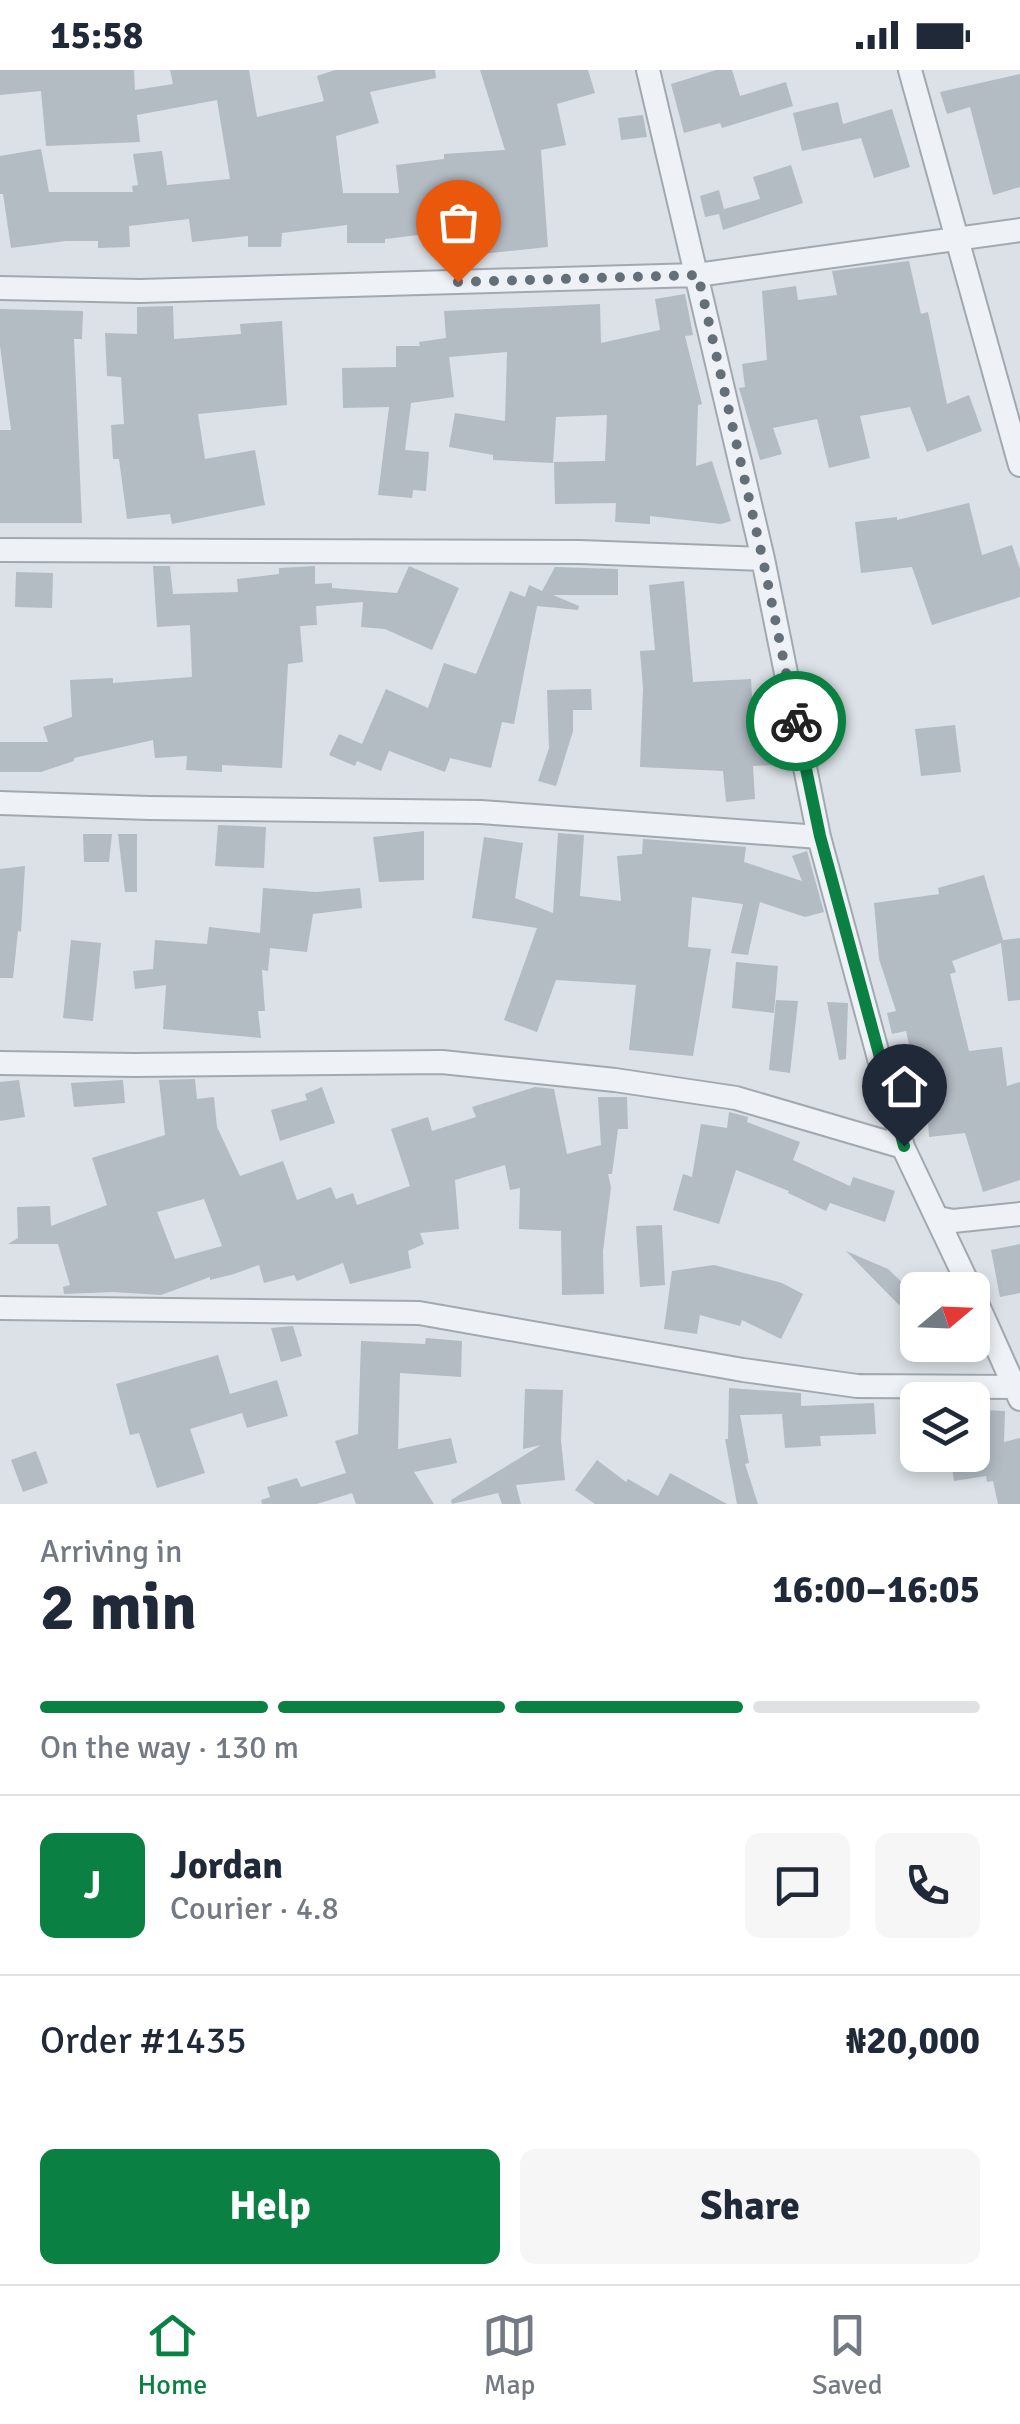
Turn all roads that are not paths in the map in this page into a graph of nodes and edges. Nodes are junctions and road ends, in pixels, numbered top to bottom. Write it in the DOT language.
graph roads {
  1 [pos="648,70"];
  2 [pos="910,70"];
  3 [pos="1020,230"];
  4 [pos="955,240"];
  5 [pos="698,275"];
  6 [pos="0,288"];
  7 [pos="1020,464"];
  8 [pos="0,550"];
  9 [pos="763,560"];
  10 [pos="0,803"];
  11 [pos="820,836"];
  12 [pos="0,1063"];
  13 [pos="904,1146"];
  14 [pos="1020,1214"];
  15 [pos="938,1218"];
  16 [pos="963,1272"];
  17 [pos="0,1308"];
  18 [pos="990,1331"];
  19 [pos="1018,1393"];
  1 -- 5 [label="street"];
  2 -- 4 [label="street"];
  3 -- 4 [label="street"];
  4 -- 5 [label="street"];
  4 -- 7 [label="street"];
  5 -- 6 [label="street"];
  5 -- 9 [label="street"];
  8 -- 9 [label="street"];
  9 -- 11 [label="street"];
  10 -- 11 [label="street"];
  11 -- 13 [label="street"];
  12 -- 13 [label="street"];
  13 -- 15 [label="street"];
  14 -- 15 [label="street"];
  15 -- 16 [label="street"];
  17 -- 19 [label="street"];
  18 -- 19 [label="street"];
}
